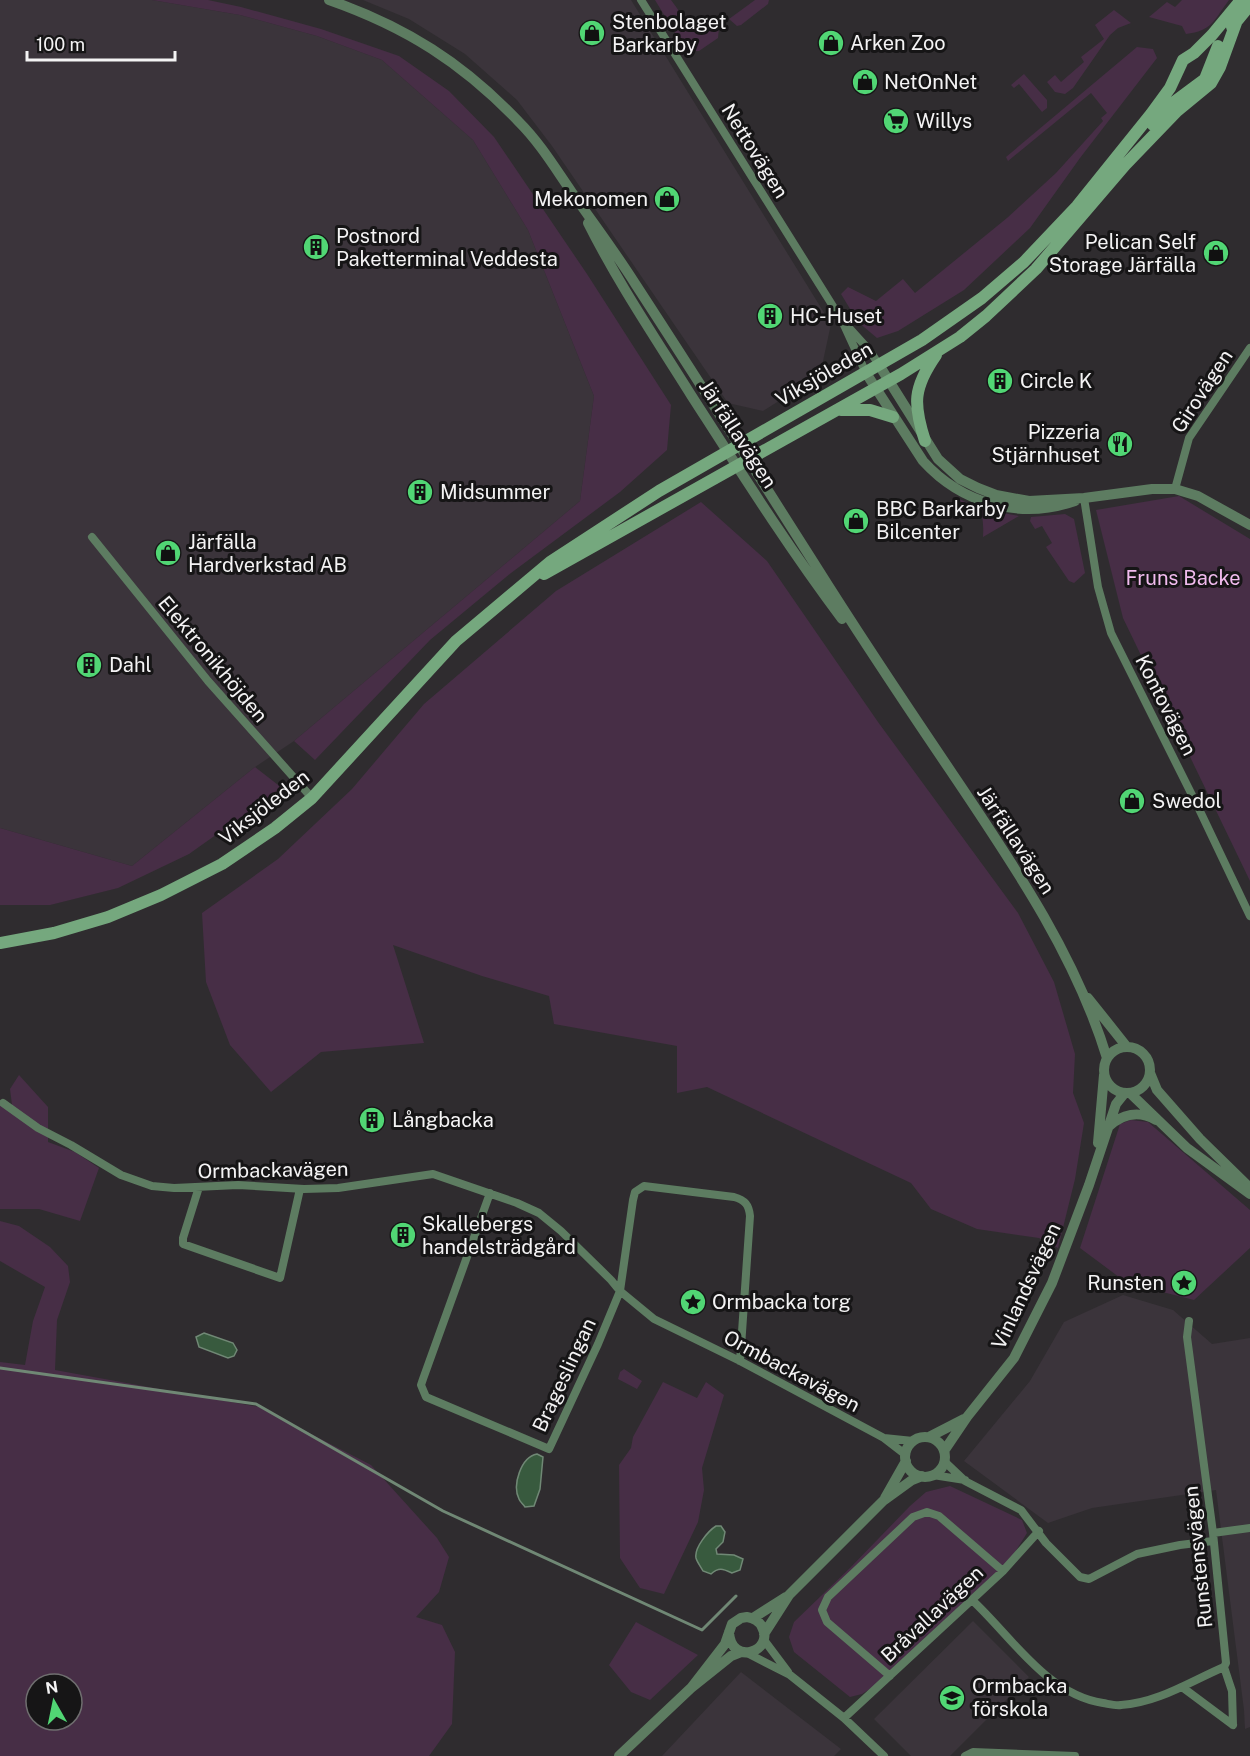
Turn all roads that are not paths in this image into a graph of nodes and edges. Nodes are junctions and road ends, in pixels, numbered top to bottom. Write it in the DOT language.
graph roads {
  1 [pos="329,0"];
  2 [pos="641,0"];
  3 [pos="1241,0"];
  4 [pos="1250,5"];
  5 [pos="1236,23"];
  6 [pos="1194,52"];
  7 [pos="1209,68"];
  8 [pos="1178,71"];
  9 [pos="1197,84"];
  10 [pos="1125,165"];
  11 [pos="572,192"];
  12 [pos="841,319"];
  13 [pos="1250,348"];
  14 [pos="938,352"];
  15 [pos="879,365"];
  16 [pos="866,373"];
  17 [pos="889,381"];
  18 [pos="875,388"];
  19 [pos="836,411"];
  20 [pos="893,417"];
  21 [pos="925,441"];
  22 [pos="740,444"];
  23 [pos="727,451"];
  24 [pos="750,460"];
  25 [pos="738,467"];
  26 [pos="1175,489"];
  27 [pos="1084,498"];
  28 [pos="1250,525"];
  29 [pos="92,537"];
  30 [pos="522,586"];
  31 [pos="891,683"];
  32 [pos="312,798"];
  33 [pos="1250,916"];
  34 [pos="0,943"];
  35 [pos="1082,991"];
  36 [pos="1127,1047"];
  37 [pos="1107,1058"];
  38 [pos="1150,1073"];
  39 [pos="1104,1075"];
  40 [pos="1127,1094"];
  41 [pos="3,1103"];
  42 [pos="1163,1124"];
  43 [pos="1108,1127"];
  44 [pos="1097,1159"];
  45 [pos="199,1187"];
  46 [pos="1250,1188"];
  47 [pos="300,1189"];
  48 [pos="490,1193"];
  49 [pos="1250,1194"];
  50 [pos="620,1291"];
  51 [pos="1189,1321"];
  52 [pos="740,1361"];
  53 [pos="967,1417"];
  54 [pos="928,1437"];
  55 [pos="884,1438"];
  56 [pos="913,1441"];
  57 [pos="944,1456"];
  58 [pos="906,1458"];
  59 [pos="933,1475"];
  60 [pos="922,1476"];
  61 [pos="965,1480"];
  62 [pos="883,1501"];
  63 [pos="1250,1528"];
  64 [pos="1039,1531"];
  65 [pos="1213,1537"];
  66 [pos="1003,1571"];
  67 [pos="789,1595"];
  68 [pos="972,1600"];
  69 [pos="753,1618"];
  70 [pos="729,1632"];
  71 [pos="764,1637"];
  72 [pos="744,1652"];
  73 [pos="1224,1666"];
  74 [pos="790,1675"];
  75 [pos="890,1676"];
  76 [pos="1182,1687"];
  77 [pos="691,1688"];
  78 [pos="844,1718"];
  79 [pos="619,1756"];
  80 [pos="884,1756"];
  81 [pos="965,1756"];
  82 [pos="1075,1756"];
  1 -- 11 [label="street, Järfällavägen"];
  2 -- 12 [label="street, Nettovägen"];
  3 -- 6 [label="main road"];
  4 -- 5 [label="main road, Viksjöleden"];
  5 -- 7 [label="main road, Viksjöleden"];
  5 -- 10 [label="main road, Viksjöleden"];
  6 -- 7 [label="main road"];
  6 -- 8 [label="main road"];
  7 -- 9 [label="main road"];
  8 -- 9 [label="main road"];
  8 -- 15 [label="main road, Viksjöleden"];
  9 -- 10 [label="main road, Viksjöleden"];
  10 -- 14 [label="main road, Viksjöleden"];
  11 -- 22 [label="street, Järfällavägen"];
  11 -- 23 [label="street, Järfällavägen"];
  12 -- 15 [label="street, Nettovägen"];
  12 -- 16 [label="street, Nettovägen"];
  13 -- 26 [label="street, Girovägen"];
  14 -- 17 [label="main road, Viksjöleden"];
  14 -- 21 [label="main road"];
  15 -- 16 [label="main road, Viksjöleden"];
  15 -- 17 [label="street"];
  16 -- 18 [label="street"];
  16 -- 22 [label="main road, Viksjöleden"];
  17 -- 18 [label="main road, Viksjöleden"];
  17 -- 21 [label="street"];
  18 -- 19 [label="main road, Viksjöleden"];
  18 -- 20 [label="street"];
  19 -- 20 [label="main road"];
  19 -- 24 [label="main road, Viksjöleden"];
  20 -- 27 [label="street"];
  21 -- 27 [label="street"];
  22 -- 23 [label="main road, Viksjöleden"];
  22 -- 24 [label="street, Järfällavägen"];
  23 -- 25 [label="street, Järfällavägen"];
  23 -- 30 [label="main road, Viksjöleden"];
  24 -- 25 [label="main road, Viksjöleden"];
  24 -- 31 [label="street, Järfällavägen"];
  25 -- 30 [label="main road, Viksjöleden"];
  25 -- 31 [label="street, Järfällavägen"];
  26 -- 27 [label="street"];
  26 -- 28 [label="street"];
  27 -- 33 [label="street, Kontovägen"];
  29 -- 32 [label="street, Elektronikhöjden"];
  30 -- 32 [label="main road, Viksjöleden"];
  31 -- 35 [label="street, Järfällavägen"];
  32 -- 34 [label="main road, Viksjöleden"];
  35 -- 36 [label="street, Järfällavägen"];
  35 -- 37 [label="street, Järfällavägen"];
  36 -- 37 [label="street"];
  36 -- 38 [label="street"];
  37 -- 39 [label="street"];
  38 -- 40 [label="street"];
  38 -- 46 [label="street"];
  39 -- 40 [label="street"];
  39 -- 44 [label="street, Vinlandsvägen"];
  40 -- 42 [label="street"];
  40 -- 43 [label="street, Vinlandsvägen"];
  41 -- 45 [label="street, Ormbackavägen"];
  42 -- 43 [label="street"];
  42 -- 49 [label="street"];
  43 -- 44 [label="street, Vinlandsvägen"];
  44 -- 53 [label="street, Vinlandsvägen"];
  45 -- 47 [label="street, Ormbackavägen"];
  45 -- 47 [label="street"];
  47 -- 48 [label="street, Ormbackavägen"];
  48 -- 50 [label="street, Ormbackavägen"];
  48 -- 50 [label="street, Brageslingan"];
  50 -- 52 [label="street, Ormbackavägen"];
  50 -- 52 [label="street"];
  51 -- 65 [label="street, Runstensvägen"];
  52 -- 55 [label="street, Ormbackavägen"];
  53 -- 54 [label="street, Vinlandsvägen"];
  53 -- 57 [label="street, Vinlandsvägen"];
  54 -- 56 [label="street"];
  54 -- 57 [label="street"];
  55 -- 56 [label="street, Ormbackavägen"];
  55 -- 58 [label="street, Ormbackavägen"];
  56 -- 58 [label="street"];
  57 -- 59 [label="street"];
  57 -- 61 [label="street"];
  58 -- 60 [label="street"];
  58 -- 62 [label="street"];
  59 -- 60 [label="street"];
  59 -- 61 [label="street"];
  60 -- 62 [label="street"];
  61 -- 64 [label="street"];
  62 -- 67 [label="street"];
  63 -- 65 [label="street"];
  64 -- 65 [label="street"];
  64 -- 66 [label="street, Bråvallavägen"];
  65 -- 73 [label="street, Runstensvägen"];
  66 -- 68 [label="street, Bråvallavägen"];
  66 -- 75 [label="street"];
  67 -- 69 [label="street"];
  67 -- 71 [label="street"];
  68 -- 75 [label="street, Bråvallavägen"];
  68 -- 76 [label="street"];
  69 -- 70 [label="street"];
  69 -- 71 [label="street"];
  70 -- 72 [label="street"];
  70 -- 77 [label="street"];
  71 -- 72 [label="street"];
  71 -- 74 [label="street"];
  72 -- 74 [label="street"];
  72 -- 77 [label="street"];
  73 -- 76 [label="street"];
  73 -- 76 [label="street, Runstensvägen"];
  74 -- 78 [label="street"];
  75 -- 78 [label="street, Bråvallavägen"];
  77 -- 79 [label="street"];
  78 -- 80 [label="street"];
  81 -- 82 [label="street"];
}
